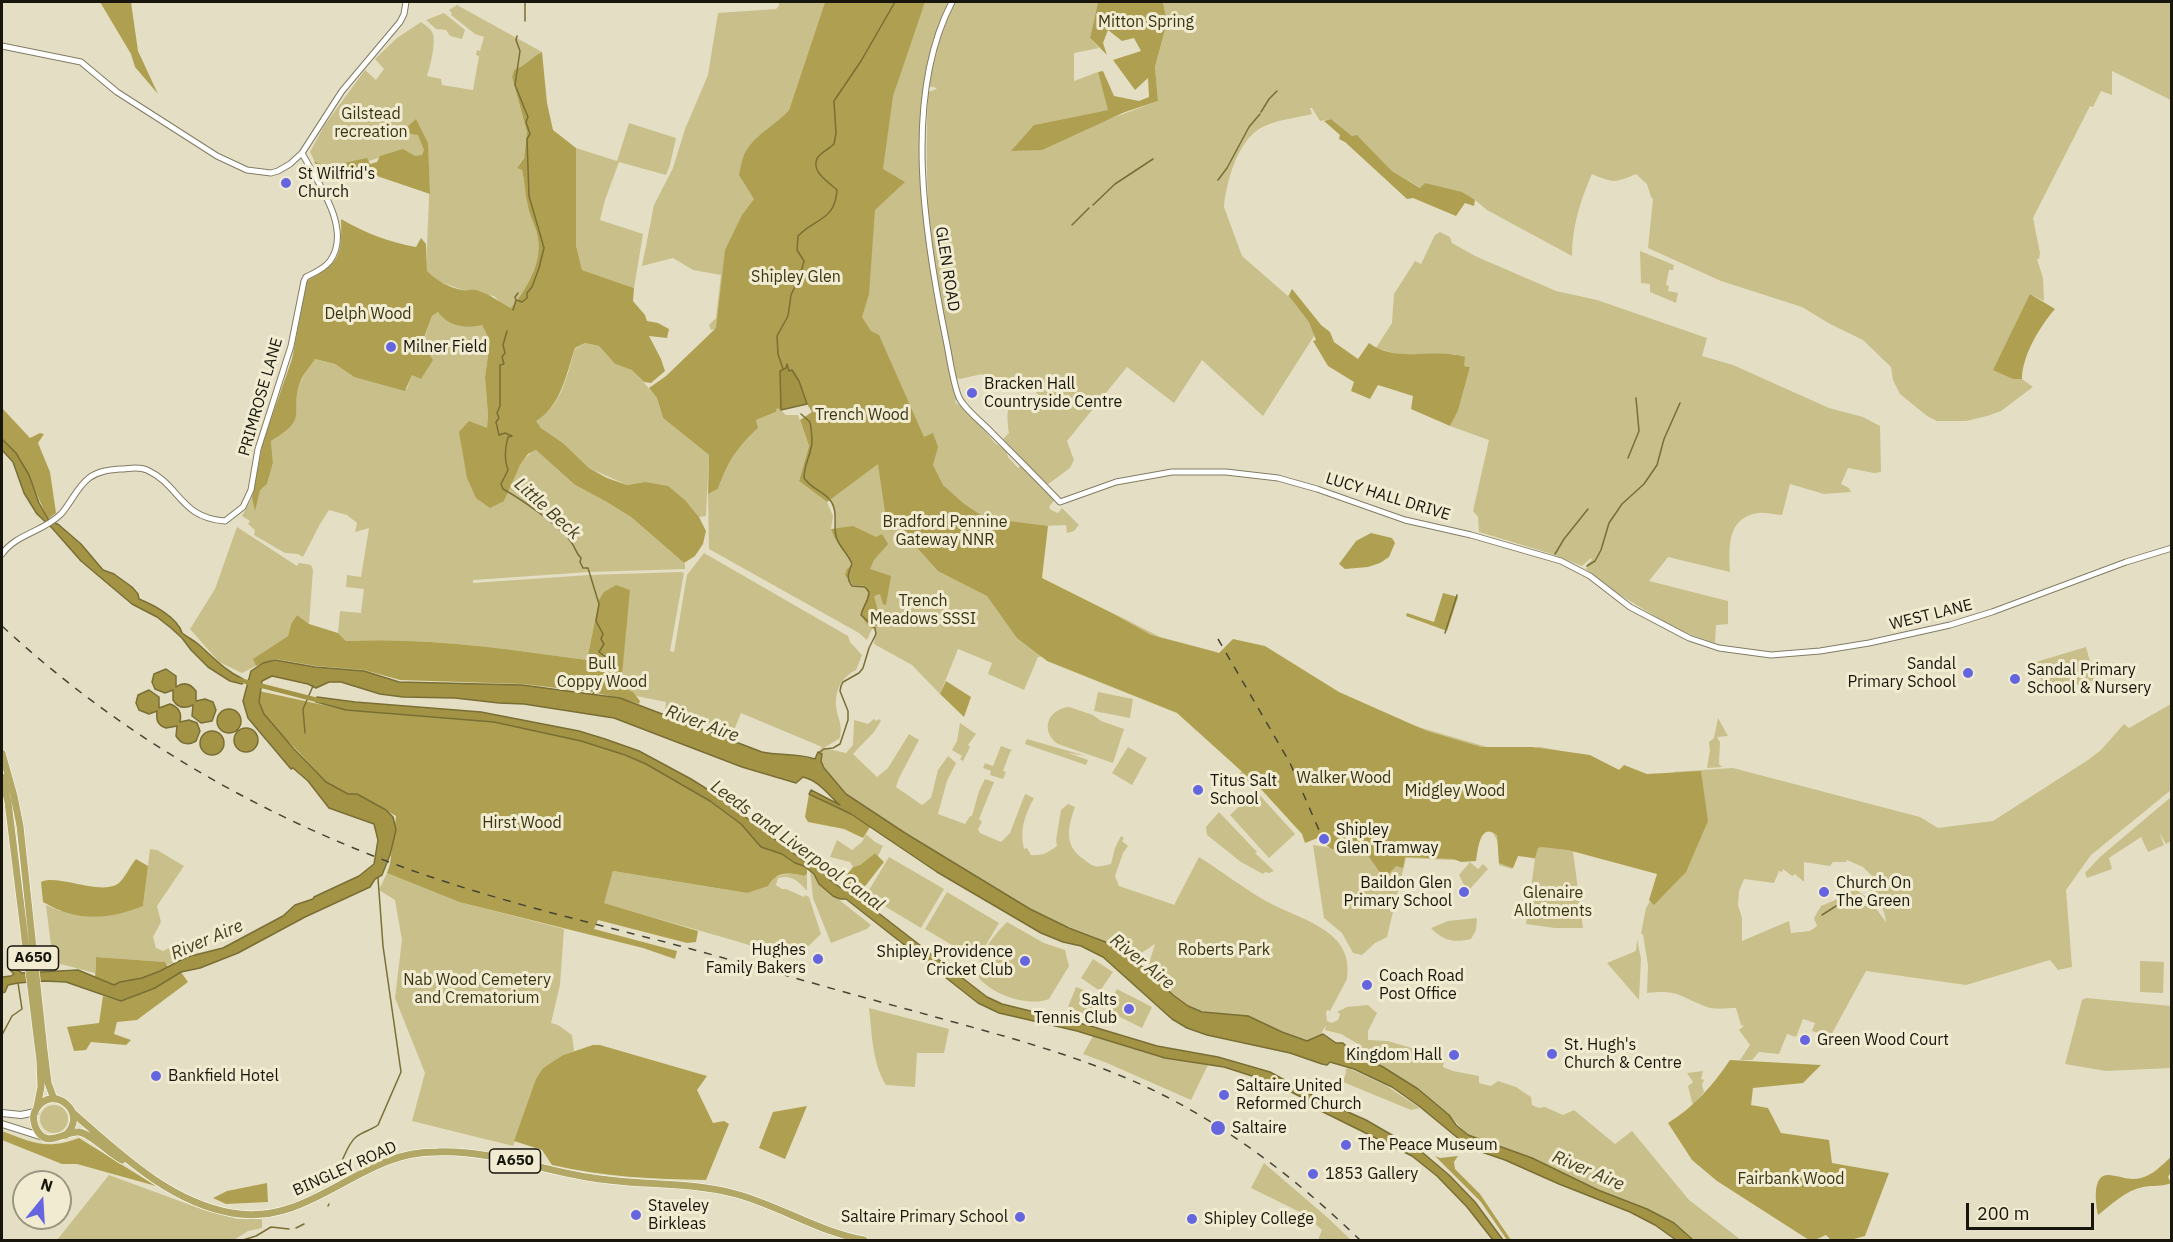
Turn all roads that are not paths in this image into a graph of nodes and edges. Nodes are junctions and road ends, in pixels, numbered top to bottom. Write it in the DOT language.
graph roads {
  1 [pos="406,2"];
  2 [pos="952,2"];
  3 [pos="2,46"];
  4 [pos="302,153"];
  5 [pos="1060,502"];
  6 [pos="2172,548"];
  7 [pos="2,554"];
  8 [pos="1689,638"];
  9 [pos="2,753"];
  10 [pos="2,777"];
  11 [pos="20,866"];
  12 [pos="41,1050"];
  13 [pos="54,1099"];
  14 [pos="36,1109"];
  15 [pos="2,1113"];
  16 [pos="73,1113"];
  17 [pos="2,1124"];
  18 [pos="66,1135"];
  19 [pos="46,1138"];
  20 [pos="130,1163"];
  21 [pos="864,1240"];
  1 -- 4 [label="street"];
  2 -- 5 [label="street, GLEN ROAD"];
  3 -- 4 [label="street"];
  4 -- 7 [label="street, PRIMROSE LANE"];
  5 -- 8 [label="street, LUCY HALL DRIVE"];
  6 -- 8 [label="street, WEST LANE"];
  9 -- 11 [label="highway, A650"];
  10 -- 11 [label="highway, A650"];
  11 -- 12 [label="highway, A650"];
  12 -- 13 [label="highway, A650"];
  12 -- 14 [label="highway, A650"];
  13 -- 14 [label="highway"];
  13 -- 16 [label="highway, A650"];
  14 -- 15 [label="main road"];
  14 -- 19 [label="highway, A650"];
  16 -- 18 [label="highway"];
  16 -- 20 [label="highway, BINGLEY ROAD / A650"];
  17 -- 19 [label="main road"];
  18 -- 19 [label="highway, A650"];
  18 -- 20 [label="highway, A650"];
  20 -- 21 [label="highway, BINGLEY ROAD / A650"];
}
